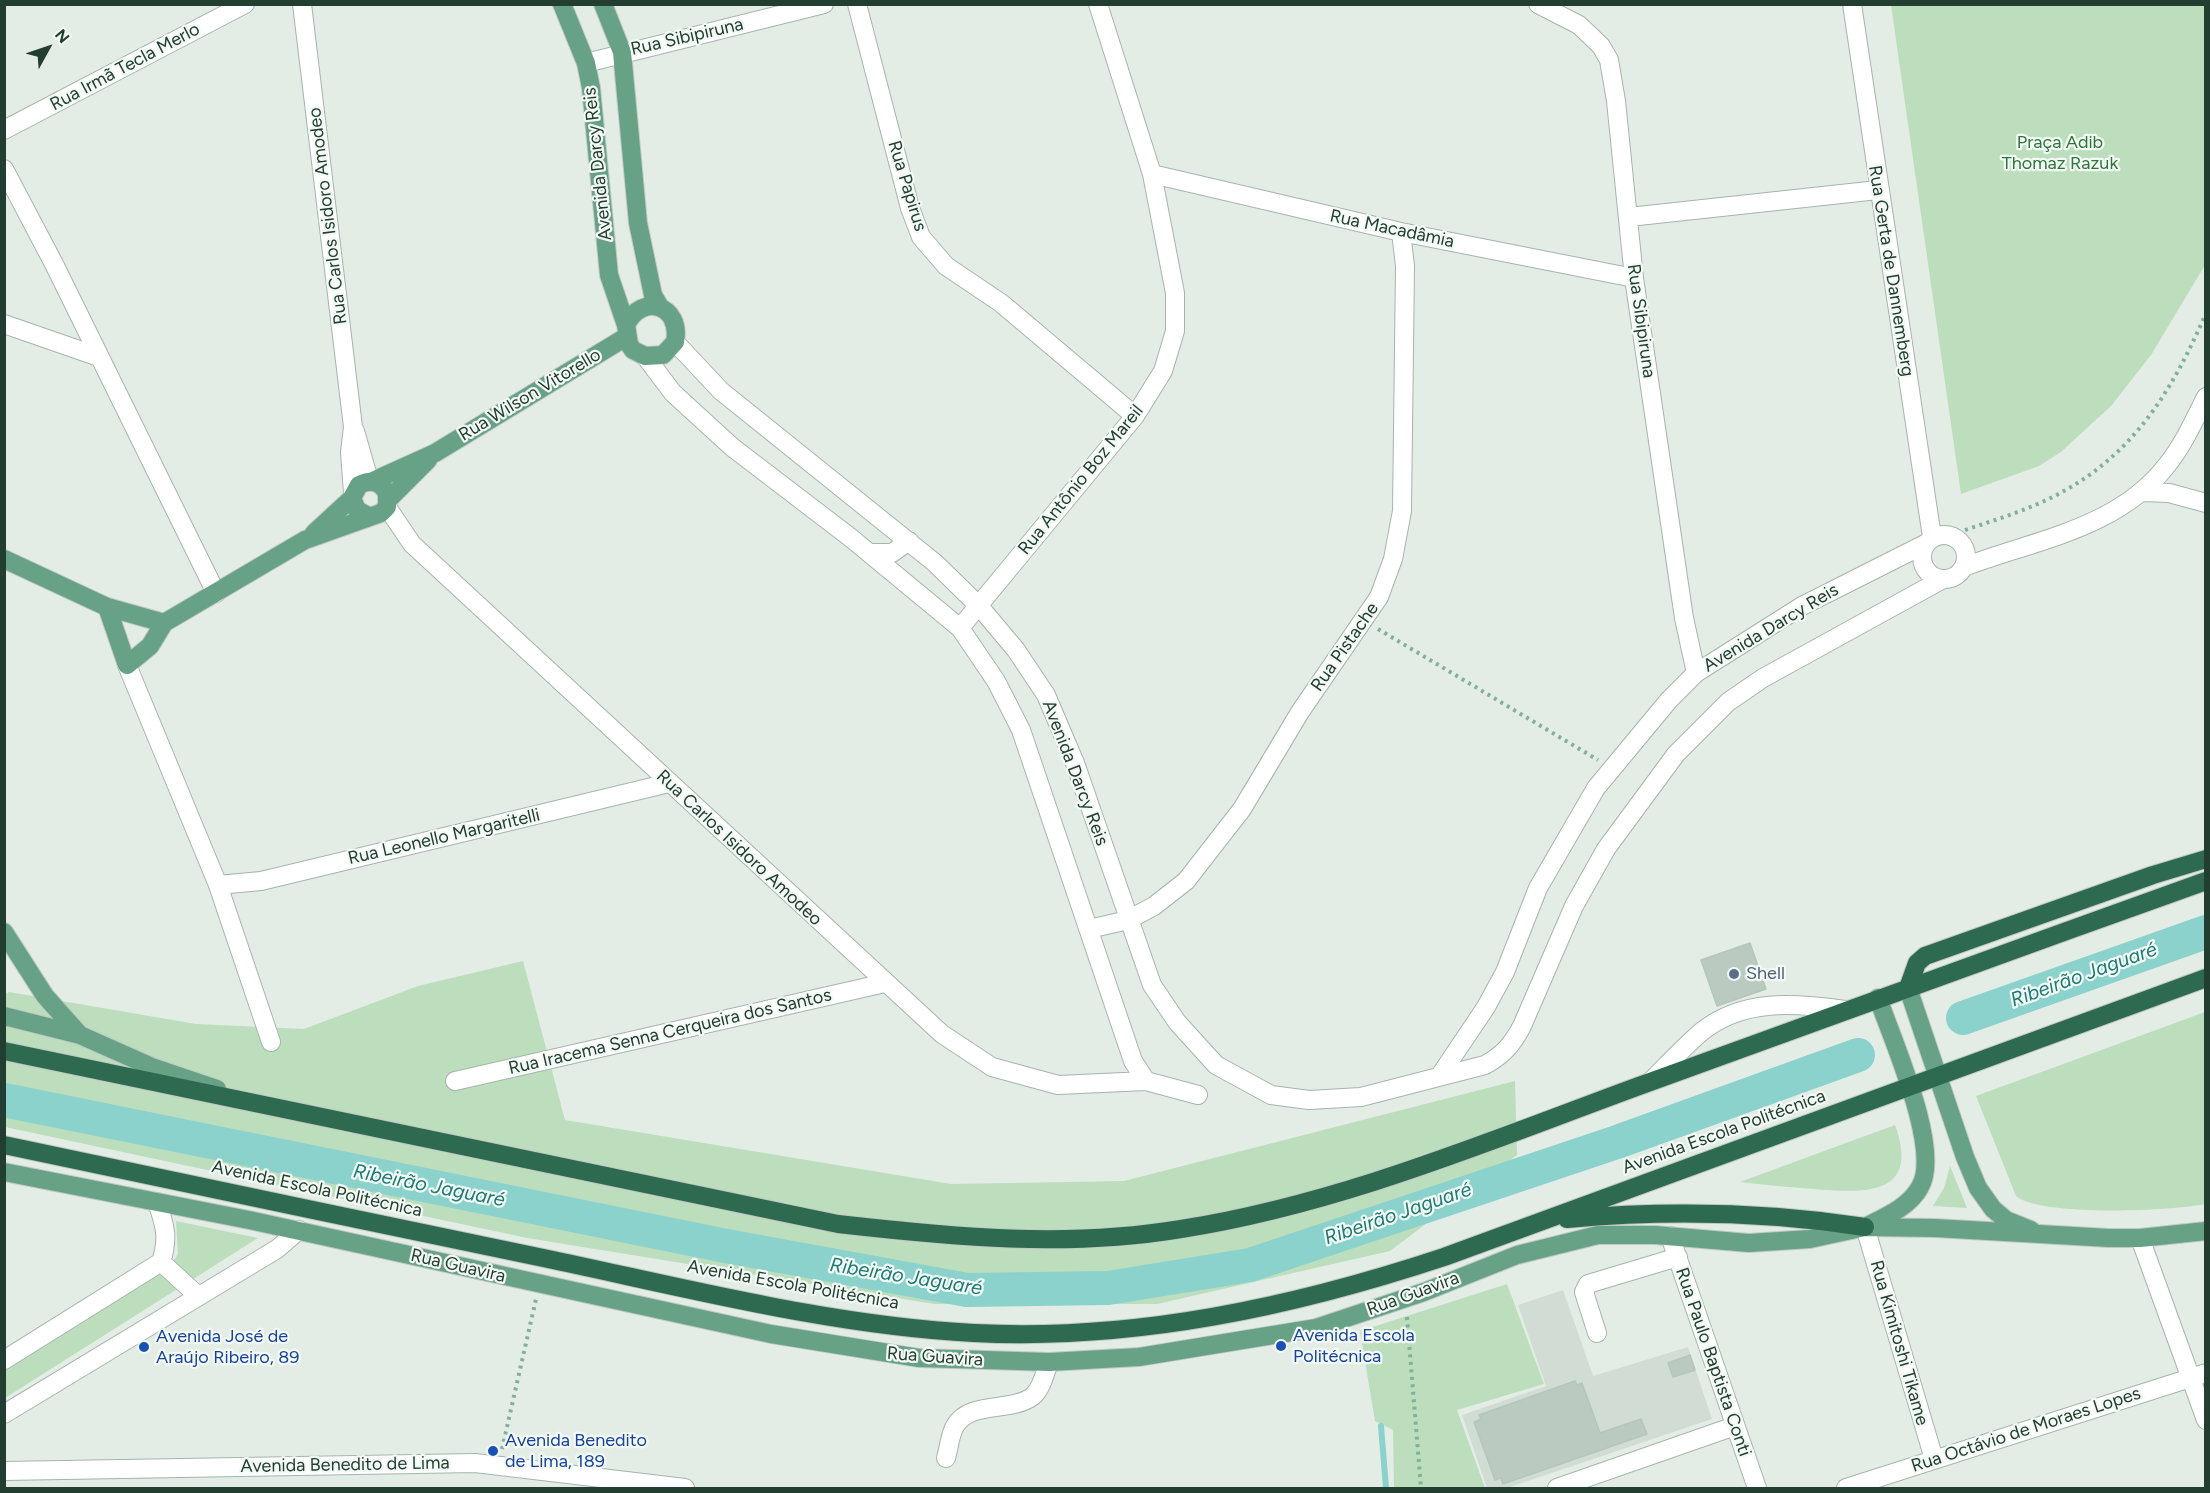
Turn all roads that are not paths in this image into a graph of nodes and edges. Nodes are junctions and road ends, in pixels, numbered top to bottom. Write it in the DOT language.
graph roads {
  1 [pos="245,4"];
  2 [pos="302,4"];
  3 [pos="562,4"];
  4 [pos="603,4"];
  5 [pos="824,4"];
  6 [pos="857,4"];
  7 [pos="1098,4"];
  8 [pos="1538,4"];
  9 [pos="1851,4"];
  10 [pos="622,52"];
  11 [pos="586,63"];
  12 [pos="4,130"];
  13 [pos="4,169"];
  14 [pos="1152,174"];
  15 [pos="1878,190"];
  16 [pos="1629,217"];
  17 [pos="1401,232"];
  18 [pos="1634,278"];
  19 [pos="660,308"];
  20 [pos="4,324"];
  21 [pos="626,331"];
  22 [pos="675,342"];
  23 [pos="99,357"];
  24 [pos="645,357"];
  25 [pos="2205,397"];
  26 [pos="1135,416"];
  27 [pos="353,427"];
  28 [pos="435,453"];
  29 [pos="371,480"];
  30 [pos="2142,492"];
  31 [pos="353,495"];
  32 [pos="388,503"];
  33 [pos="2205,503"];
  34 [pos="368,516"];
  35 [pos="305,540"];
  36 [pos="909,541"];
  37 [pos="1928,541"];
  38 [pos="869,553"];
  39 [pos="4,559"];
  40 [pos="1964,567"];
  41 [pos="1943,579"];
  42 [pos="216,593"];
  43 [pos="979,606"];
  44 [pos="107,607"];
  45 [pos="164,623"];
  46 [pos="960,628"];
  47 [pos="127,665"];
  48 [pos="1696,673"];
  49 [pos="669,783"];
  50 [pos="2205,859"];
  51 [pos="2205,880"];
  52 [pos="218,885"];
  53 [pos="1128,920"];
  54 [pos="1089,929"];
  55 [pos="4,932"];
  56 [pos="2205,978"];
  57 [pos="885,983"];
  58 [pos="1908,988"];
  59 [pos="1878,998"];
  60 [pos="1845,1010"];
  61 [pos="4,1016"];
  62 [pos="80,1035"];
  63 [pos="271,1042"];
  64 [pos="4,1051"];
  65 [pos="1938,1076"];
  66 [pos="1439,1077"];
  67 [pos="454,1081"];
  68 [pos="1146,1081"];
  69 [pos="1651,1081"];
  70 [pos="1909,1086"];
  71 [pos="1198,1095"];
  72 [pos="248,1100"];
  73 [pos="4,1146"];
  74 [pos="78,1161"];
  75 [pos="4,1172"];
  76 [pos="74,1185"];
  77 [pos="157,1202"];
  78 [pos="1542,1221"];
  79 [pos="1865,1227"];
  80 [pos="299,1230"];
  81 [pos="2205,1232"];
  82 [pos="2044,1235"];
  83 [pos="1670,1236"];
  84 [pos="2140,1238"];
  85 [pos="1678,1257"];
  86 [pos="161,1262"];
  87 [pos="197,1295"];
  88 [pos="1597,1333"];
  89 [pos="4,1360"];
  90 [pos="1049,1362"];
  91 [pos="2198,1375"];
  92 [pos="4,1414"];
  93 [pos="2205,1420"];
  94 [pos="1735,1426"];
  95 [pos="946,1458"];
  96 [pos="1934,1460"];
  97 [pos="4,1471"];
  98 [pos="685,1488"];
  99 [pos="1557,1488"];
  100 [pos="1757,1488"];
  101 [pos="1846,1488"];
  1 -- 12 [label="street, Rua Irmã Tecla Merlo"];
  2 -- 27 [label="street, Rua Carlos Isidoro Amodeo"];
  3 -- 11 [label="main road, Avenida Darcy Reis"];
  4 -- 10 [label="main road, Avenida Darcy Reis"];
  5 -- 10 [label="street, Rua Sibipiruna"];
  6 -- 26 [label="street, Rua Papirus"];
  7 -- 14 [label="street, Rua Antônio Boz Mareil"];
  8 -- 16 [label="street, Rua Sibipiruna"];
  9 -- 15 [label="street, Rua Gerta de Dannemberg"];
  10 -- 11 [label="street, Rua Sibipiruna"];
  10 -- 19 [label="main road, Avenida Darcy Reis"];
  11 -- 21 [label="main road, Avenida Darcy Reis"];
  13 -- 23 [label="street"];
  14 -- 17 [label="street, Rua Macadâmia"];
  14 -- 26 [label="street, Rua Antônio Boz Mareil"];
  15 -- 16 [label="street"];
  15 -- 37 [label="street, Rua Gerta de Dannemberg"];
  16 -- 18 [label="street, Rua Sibipiruna"];
  17 -- 18 [label="street, Rua Macadâmia"];
  17 -- 53 [label="street, Rua Pistache"];
  18 -- 48 [label="street, Rua Sibipiruna"];
  19 -- 21 [label="main road"];
  19 -- 22 [label="main road"];
  20 -- 23 [label="street"];
  21 -- 24 [label="main road"];
  21 -- 28 [label="main road, Rua Wilson Vitorello"];
  22 -- 24 [label="main road"];
  22 -- 36 [label="street, Avenida Darcy Reis"];
  23 -- 42 [label="street"];
  24 -- 38 [label="street, Avenida Darcy Reis"];
  25 -- 30 [label="street"];
  26 -- 43 [label="street, Rua Antônio Boz Mareil"];
  27 -- 29 [label="street, Rua Carlos Isidoro Amodeo"];
  27 -- 31 [label="street, Rua Carlos Isidoro Amodeo"];
  28 -- 29 [label="main road, Rua Wilson Vitorello"];
  28 -- 32 [label="main road, Rua Wilson Vitorello"];
  29 -- 31 [label="main road"];
  29 -- 32 [label="main road"];
  30 -- 33 [label="street"];
  30 -- 40 [label="street"];
  31 -- 34 [label="main road"];
  31 -- 35 [label="main road"];
  32 -- 34 [label="main road"];
  32 -- 49 [label="street, Rua Carlos Isidoro Amodeo"];
  34 -- 35 [label="main road"];
  35 -- 42 [label="main road"];
  36 -- 38 [label="street"];
  36 -- 43 [label="street, Avenida Darcy Reis"];
  37 -- 40 [label="street"];
  37 -- 41 [label="street"];
  37 -- 48 [label="street, Avenida Darcy Reis"];
  38 -- 46 [label="street, Avenida Darcy Reis"];
  39 -- 44 [label="main road"];
  40 -- 41 [label="street"];
  41 -- 66 [label="street, Avenida Darcy Reis"];
  42 -- 45 [label="main road"];
  43 -- 46 [label="street, Rua Antônio Boz Mareil"];
  43 -- 53 [label="street, Avenida Darcy Reis"];
  44 -- 45 [label="main road"];
  44 -- 47 [label="main road"];
  45 -- 47 [label="main road"];
  46 -- 54 [label="street, Avenida Darcy Reis"];
  47 -- 52 [label="street"];
  48 -- 66 [label="street, Avenida Darcy Reis"];
  49 -- 52 [label="street, Rua Leonello Margaritelli"];
  49 -- 57 [label="street, Rua Carlos Isidoro Amodeo"];
  50 -- 58 [label="highway"];
  51 -- 58 [label="highway"];
  52 -- 63 [label="street"];
  53 -- 54 [label="street, Rua Pistache"];
  53 -- 66 [label="street, Avenida Darcy Reis"];
  54 -- 68 [label="street, Avenida Darcy Reis"];
  55 -- 62 [label="main road"];
  56 -- 65 [label="highway, Avenida Escola Politécnica"];
  57 -- 67 [label="street, Rua Iracema Senna Cerqueira dos Santos"];
  57 -- 68 [label="street, Rua Carlos Isidoro Amodeo"];
  58 -- 59 [label="highway"];
  58 -- 65 [label="main road"];
  59 -- 60 [label="highway"];
  59 -- 70 [label="main road"];
  60 -- 69 [label="highway"];
  60 -- 69 [label="street"];
  61 -- 62 [label="main road"];
  62 -- 72 [label="main road"];
  64 -- 72 [label="highway"];
  65 -- 70 [label="highway, Avenida Escola Politécnica"];
  65 -- 82 [label="main road"];
  68 -- 71 [label="street"];
  69 -- 72 [label="highway"];
  70 -- 78 [label="highway, Avenida Escola Politécnica"];
  70 -- 79 [label="main road"];
  73 -- 74 [label="highway, Avenida Escola Politécnica"];
  74 -- 76 [label="main road"];
  74 -- 78 [label="highway, Avenida Escola Politécnica"];
  75 -- 76 [label="main road, Rua Guavira"];
  76 -- 77 [label="main road, Rua Guavira"];
  77 -- 80 [label="main road, Rua Guavira"];
  77 -- 86 [label="street"];
  78 -- 79 [label="highway"];
  79 -- 82 [label="main road"];
  79 -- 83 [label="main road, Rua Guavira"];
  79 -- 96 [label="street, Rua Kimitoshi Tikame"];
  80 -- 87 [label="street"];
  80 -- 90 [label="main road, Rua Guavira"];
  81 -- 84 [label="main road"];
  82 -- 84 [label="main road"];
  83 -- 85 [label="street, Rua Paulo Baptista Conti"];
  83 -- 90 [label="main road, Rua Guavira"];
  84 -- 91 [label="street"];
  85 -- 88 [label="street"];
  85 -- 94 [label="street, Rua Paulo Baptista Conti"];
  86 -- 87 [label="street"];
  86 -- 89 [label="street"];
  87 -- 92 [label="street"];
  90 -- 95 [label="street"];
  91 -- 93 [label="street"];
  91 -- 96 [label="street, Rua Octávio de Moraes Lopes"];
  94 -- 99 [label="street"];
  94 -- 100 [label="street, Rua Paulo Baptista Conti"];
  96 -- 101 [label="street, Rua Octávio de Moraes Lopes"];
  97 -- 98 [label="street, Avenida Benedito de Lima"];
}
